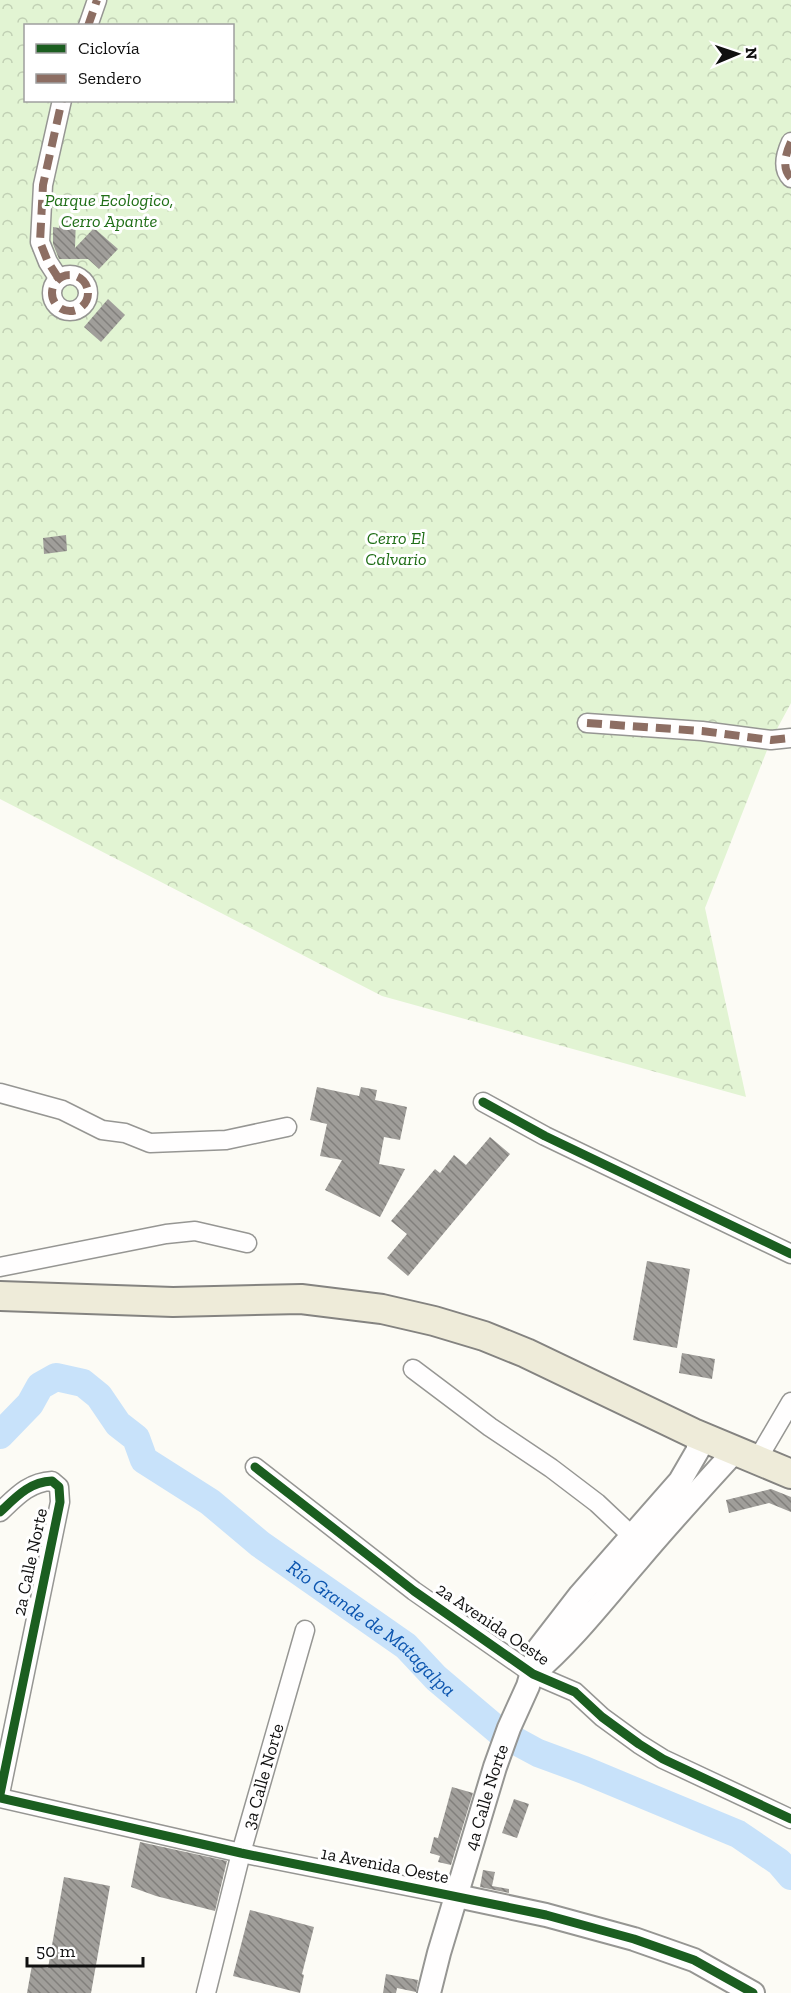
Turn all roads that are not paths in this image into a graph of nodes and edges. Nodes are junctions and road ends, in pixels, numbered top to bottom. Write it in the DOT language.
graph roads {
  1 [pos="97,0"];
  2 [pos="89,24"];
  3 [pos="62,102"];
  4 [pos="791,142"];
  5 [pos="791,178"];
  6 [pos="59,279"];
  7 [pos="587,723"];
  8 [pos="791,738"];
  9 [pos="0,1093"];
  10 [pos="483,1102"];
  11 [pos="287,1127"];
  12 [pos="247,1243"];
  13 [pos="791,1254"];
  14 [pos="0,1267"];
  15 [pos="0,1296"];
  16 [pos="413,1369"];
  17 [pos="791,1402"];
  18 [pos="693,1432"];
  19 [pos="746,1455"];
  20 [pos="255,1467"];
  21 [pos="791,1474"];
  22 [pos="0,1512"];
  23 [pos="640,1541"];
  24 [pos="305,1630"];
  25 [pos="531,1680"];
  26 [pos="0,1796"];
  27 [pos="791,1819"];
  28 [pos="241,1853"];
  29 [pos="457,1896"];
  30 [pos="751,1992"];
  31 [pos="206,1993"];
  32 [pos="429,1993"];
  1 -- 2 [label="street"];
  3 -- 6 [label="street"];
  4 -- 5 [label="street"];
  7 -- 8 [label="street"];
  9 -- 11 [label="street"];
  10 -- 13 [label="street"];
  12 -- 14 [label="street"];
  15 -- 18 [label="main road"];
  16 -- 23 [label="street"];
  17 -- 19 [label="street"];
  18 -- 19 [label="main road"];
  18 -- 23 [label="street, 4a Calle Norte"];
  19 -- 21 [label="main road"];
  19 -- 23 [label="street, 4a Calle Norte"];
  20 -- 25 [label="street, 2a Avenida Oeste"];
  22 -- 26 [label="street, 2a Calle Norte"];
  23 -- 25 [label="street, 4a Calle Norte"];
  24 -- 28 [label="street, 3a Calle Norte"];
  25 -- 27 [label="street, 2a Avenida Oeste"];
  25 -- 29 [label="street, 4a Calle Norte"];
  26 -- 28 [label="street, 1a Avenida Oeste"];
  28 -- 29 [label="street, 1a Avenida Oeste"];
  28 -- 31 [label="street, 3a Calle Norte"];
  29 -- 30 [label="street, 1a Avenida Oeste"];
  29 -- 32 [label="street, 4a Calle Norte"];
}
